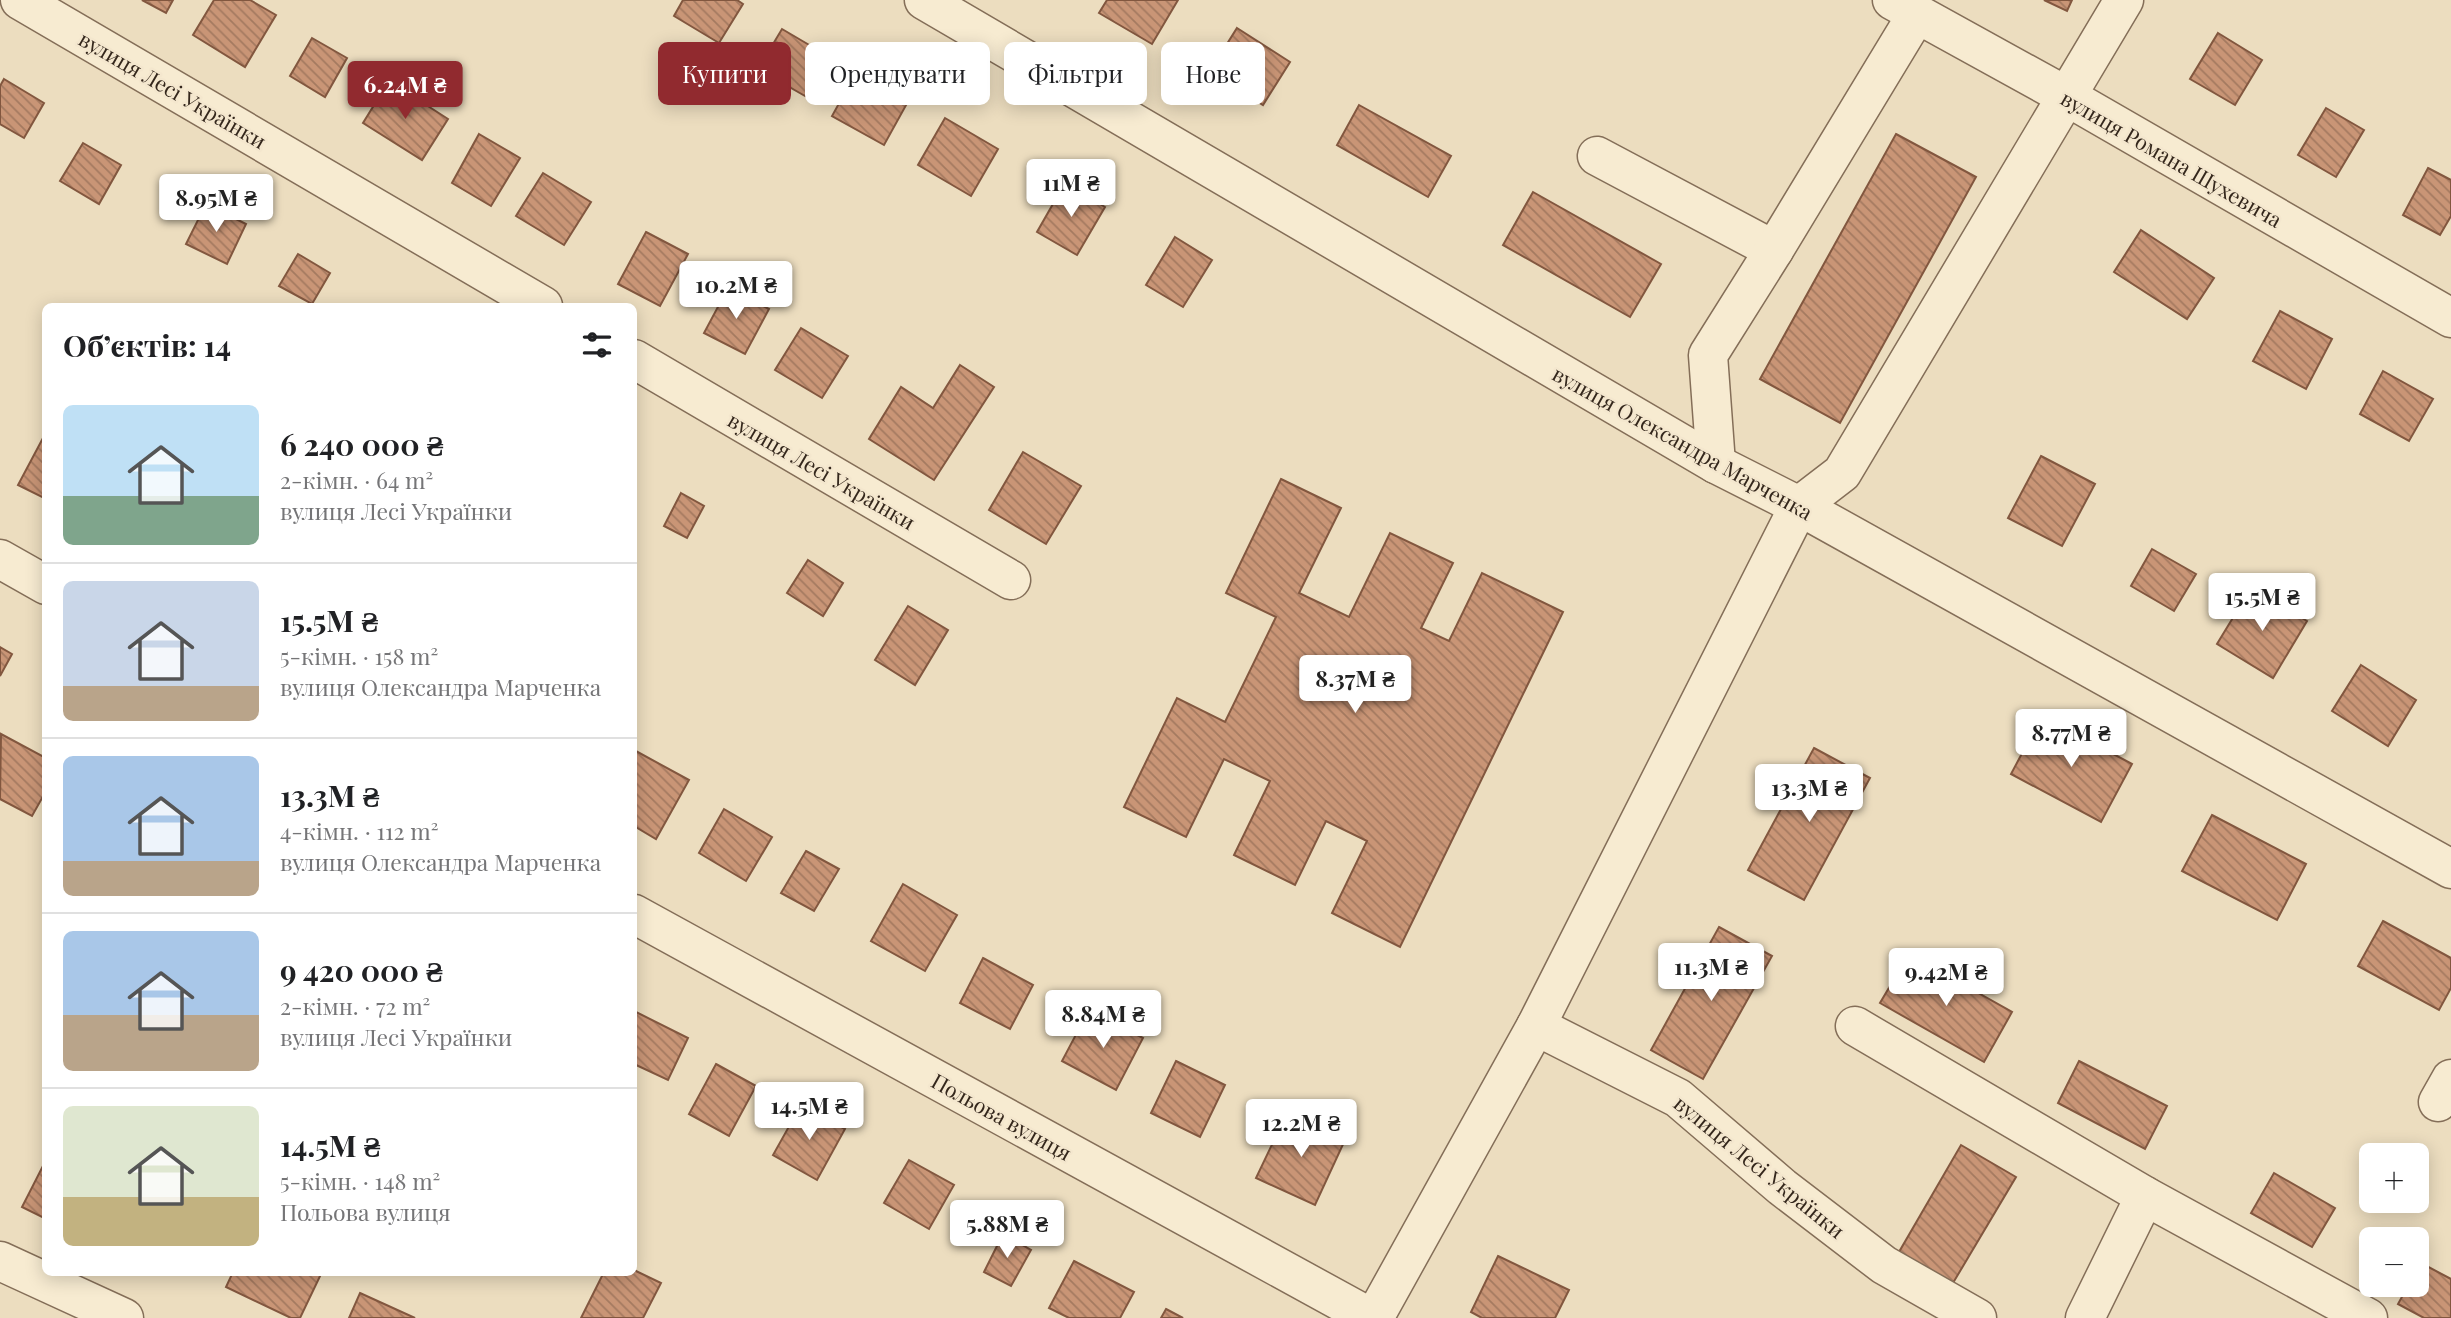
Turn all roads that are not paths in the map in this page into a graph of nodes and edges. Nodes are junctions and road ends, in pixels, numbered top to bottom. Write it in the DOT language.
graph roads {
  1 [pos="20,0"];
  2 [pos="924,0"];
  3 [pos="2124,0"];
  4 [pos="1904,7"];
  5 [pos="2066,96"];
  6 [pos="1597,156"];
  7 [pos="1774,250"];
  8 [pos="538,303"];
  9 [pos="2451,318"];
  10 [pos="637,361"];
  11 [pos="1716,464"];
  12 [pos="1798,506"];
  13 [pos="0,559"];
  14 [pos="1011,580"];
  15 [pos="42,583"];
  16 [pos="2451,869"];
  17 [pos="637,916"];
  18 [pos="1536,1026"];
  19 [pos="1855,1026"];
  20 [pos="2145,1196"];
  21 [pos="0,1261"];
  22 [pos="124,1318"];
  23 [pos="1373,1318"];
  24 [pos="1977,1318"];
  25 [pos="2085,1318"];
  26 [pos="2368,1318"];
  1 -- 8 [label="street, вулиця Лесі Українки"];
  2 -- 11 [label="street, вулиця Олександра Марченка"];
  3 -- 5 [label="street"];
  4 -- 5 [label="street, вулиця Романа Шухевича"];
  4 -- 7 [label="street"];
  5 -- 9 [label="street, вулиця Романа Шухевича"];
  5 -- 12 [label="street"];
  6 -- 7 [label="street"];
  7 -- 11 [label="street"];
  10 -- 14 [label="street, вулиця Лесі Українки"];
  11 -- 12 [label="street, вулиця Олександра Марченка"];
  12 -- 16 [label="street, вулиця Олександра Марченка"];
  12 -- 18 [label="street"];
  13 -- 15 [label="street"];
  17 -- 23 [label="street, Польова вулиця"];
  18 -- 23 [label="street"];
  18 -- 24 [label="street, вулиця Лесі Українки"];
  19 -- 20 [label="street"];
  20 -- 25 [label="street"];
  20 -- 26 [label="street"];
  21 -- 22 [label="street"];
}
